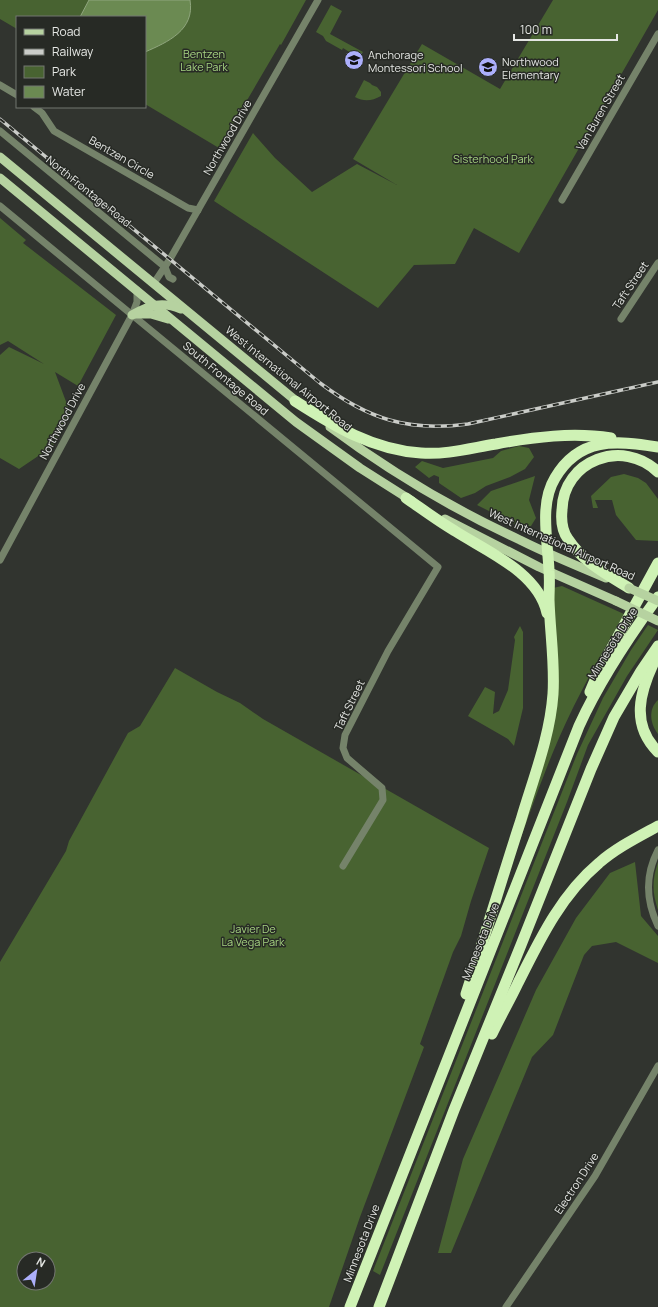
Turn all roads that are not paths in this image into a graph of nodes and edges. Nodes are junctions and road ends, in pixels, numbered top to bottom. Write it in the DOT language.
graph roads {
  1 [pos="318,0"];
  2 [pos="658,34"];
  3 [pos="0,85"];
  4 [pos="16,94"];
  5 [pos="35,108"];
  6 [pos="0,131"];
  7 [pos="0,158"];
  8 [pos="0,178"];
  9 [pos="562,200"];
  10 [pos="0,206"];
  11 [pos="198,210"];
  12 [pos="658,263"];
  13 [pos="165,267"];
  14 [pos="173,279"];
  15 [pos="154,283"];
  16 [pos="137,290"];
  17 [pos="154,304"];
  18 [pos="190,313"];
  19 [pos="132,315"];
  20 [pos="621,319"];
  21 [pos="183,328"];
  22 [pos="295,401"];
  23 [pos="653,446"];
  24 [pos="658,472"];
  25 [pos="406,498"];
  26 [pos="548,553"];
  27 [pos="0,560"];
  28 [pos="658,563"];
  29 [pos="438,567"];
  30 [pos="549,572"];
  31 [pos="629,588"];
  32 [pos="658,597"];
  33 [pos="658,601"];
  34 [pos="658,621"];
  35 [pos="551,633"];
  36 [pos="658,646"];
  37 [pos="658,654"];
  38 [pos="583,717"];
  39 [pos="658,752"];
  40 [pos="658,826"];
  41 [pos="658,850"];
  42 [pos="343,866"];
  43 [pos="658,926"];
  44 [pos="658,1066"];
  45 [pos="430,1104"];
  46 [pos="454,1110"];
  47 [pos="350,1307"];
  48 [pos="379,1307"];
  49 [pos="506,1307"];
  1 -- 11 [label="street, Northwood Drive"];
  2 -- 9 [label="street, Van Buren Street"];
  3 -- 4 [label="street"];
  5 -- 11 [label="street, Bentzen Circle"];
  6 -- 13 [label="street, North Frontage Road"];
  7 -- 15 [label="main road, West International Airport Road"];
  8 -- 16 [label="main road"];
  10 -- 19 [label="street, South Frontage Road"];
  11 -- 13 [label="street, Northwood Drive"];
  12 -- 20 [label="street, Taft Street"];
  13 -- 14 [label="street, North Frontage Road"];
  13 -- 15 [label="street, Northwood Drive"];
  15 -- 18 [label="main road, West International Airport Road"];
  16 -- 17 [label="main road"];
  16 -- 19 [label="street, Northwood Drive"];
  17 -- 18 [label="main road"];
  17 -- 19 [label="main road"];
  17 -- 21 [label="main road"];
  18 -- 22 [label="main road, West International Airport Road"];
  19 -- 21 [label="main road"];
  19 -- 27 [label="street, Northwood Drive"];
  19 -- 29 [label="street, South Frontage Road"];
  21 -- 25 [label="main road"];
  22 -- 23 [label="highway"];
  22 -- 26 [label="main road, West International Airport Road"];
  23 -- 26 [label="highway"];
  24 -- 31 [label="highway"];
  25 -- 30 [label="main road"];
  25 -- 35 [label="highway"];
  26 -- 30 [label="highway"];
  26 -- 31 [label="main road, West International Airport Road"];
  28 -- 38 [label="highway"];
  29 -- 42 [label="street, Taft Street"];
  30 -- 34 [label="main road, bridge"];
  30 -- 35 [label="highway"];
  31 -- 33 [label="main road, West International Airport Road, bridge"];
  32 -- 38 [label="highway, Minnesota Drive"];
  35 -- 45 [label="highway"];
  36 -- 46 [label="highway"];
  37 -- 39 [label="highway"];
  38 -- 45 [label="highway, Minnesota Drive"];
  40 -- 46 [label="highway"];
  41 -- 43 [label="street"];
  44 -- 49 [label="street, Electron Drive"];
  45 -- 47 [label="highway, Minnesota Drive"];
  46 -- 48 [label="highway"];
}
